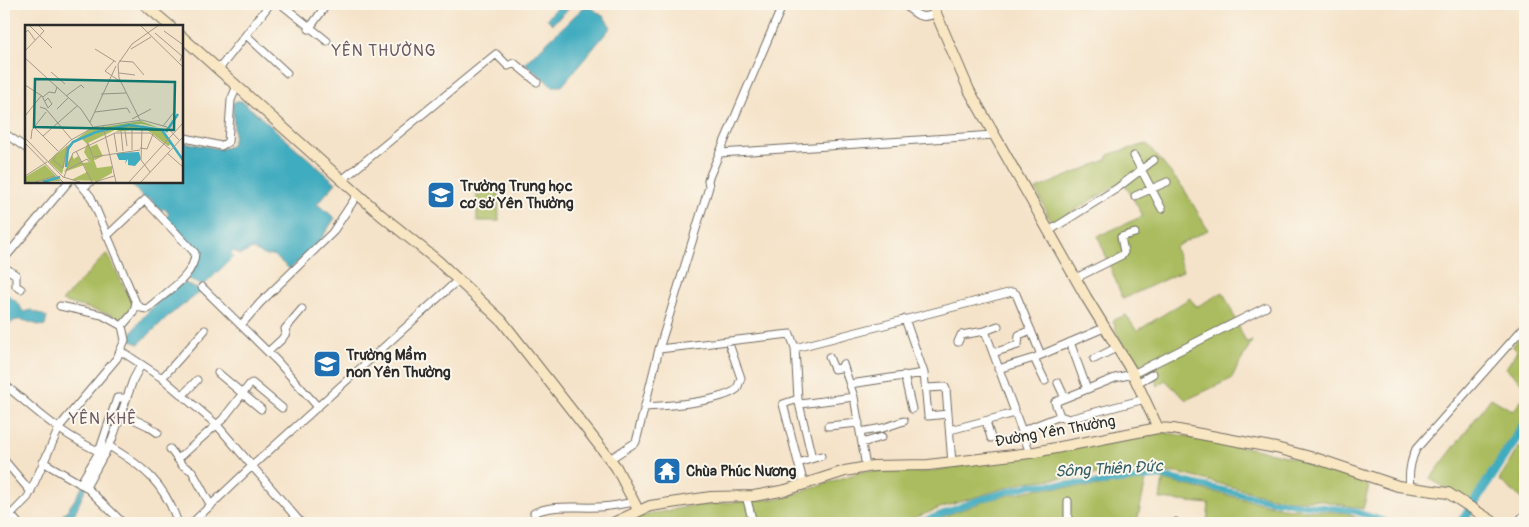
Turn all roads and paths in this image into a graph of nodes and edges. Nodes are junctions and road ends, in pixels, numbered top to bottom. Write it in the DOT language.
graph roads {
  1 [pos="144,4"];
  2 [pos="270,4"];
  3 [pos="281,4"];
  4 [pos="327,4"];
  5 [pos="784,4"];
  6 [pos="904,4"];
  7 [pos="934,8"];
  8 [pos="169,25"];
  9 [pos="309,29"];
  10 [pos="246,35"];
  11 [pos="182,37"];
  12 [pos="327,41"];
  13 [pos="219,69"];
  14 [pos="287,73"];
  15 [pos="537,82"];
  16 [pos="237,86"];
  17 [pos="4,133"];
  18 [pos="994,135"];
  19 [pos="182,137"];
  20 [pos="25,147"];
  21 [pos="720,153"];
  22 [pos="1134,156"];
  23 [pos="1154,160"];
  24 [pos="1141,170"];
  25 [pos="342,180"];
  26 [pos="68,182"];
  27 [pos="79,182"];
  28 [pos="91,182"];
  29 [pos="1167,182"];
  30 [pos="84,188"];
  31 [pos="1151,188"];
  32 [pos="358,194"];
  33 [pos="1135,196"];
  34 [pos="1162,209"];
  35 [pos="1049,231"];
  36 [pos="1135,233"];
  37 [pos="107,236"];
  38 [pos="4,259"];
  39 [pos="4,267"];
  40 [pos="1079,276"];
  41 [pos="458,280"];
  42 [pos="202,287"];
  43 [pos="21,289"];
  44 [pos="136,303"];
  45 [pos="60,306"];
  46 [pos="1266,307"];
  47 [pos="302,309"];
  48 [pos="906,319"];
  49 [pos="242,324"];
  50 [pos="122,326"];
  51 [pos="998,326"];
  52 [pos="1525,326"];
  53 [pos="1106,327"];
  54 [pos="205,330"];
  55 [pos="1031,330"];
  56 [pos="985,331"];
  57 [pos="728,341"];
  58 [pos="958,342"];
  59 [pos="1070,342"];
  60 [pos="1118,347"];
  61 [pos="795,348"];
  62 [pos="659,349"];
  63 [pos="120,351"];
  64 [pos="268,352"];
  65 [pos="993,352"];
  66 [pos="1037,356"];
  67 [pos="828,357"];
  68 [pos="1094,359"];
  69 [pos="142,365"];
  70 [pos="998,369"];
  71 [pos="218,373"];
  72 [pos="924,373"];
  73 [pos="1153,374"];
  74 [pos="904,375"];
  75 [pos="162,378"];
  76 [pos="1135,378"];
  77 [pos="197,380"];
  78 [pos="1045,381"];
  79 [pos="1058,383"];
  80 [pos="4,384"];
  81 [pos="850,384"];
  82 [pos="926,388"];
  83 [pos="1087,388"];
  84 [pos="243,393"];
  85 [pos="182,396"];
  86 [pos="854,397"];
  87 [pos="126,398"];
  88 [pos="1065,398"];
  89 [pos="1145,399"];
  90 [pos="799,402"];
  91 [pos="318,407"];
  92 [pos="644,407"];
  93 [pos="282,408"];
  94 [pos="261,409"];
  95 [pos="912,410"];
  96 [pos="121,413"];
  97 [pos="1015,413"];
  98 [pos="948,414"];
  99 [pos="1060,416"];
  100 [pos="904,421"];
  101 [pos="986,421"];
  102 [pos="859,423"];
  103 [pos="217,425"];
  104 [pos="828,426"];
  105 [pos="1158,428"];
  106 [pos="58,430"];
  107 [pos="950,430"];
  108 [pos="860,432"];
  109 [pos="1022,432"];
  110 [pos="158,433"];
  111 [pos="882,437"];
  112 [pos="991,438"];
  113 [pos="862,443"];
  114 [pos="109,446"];
  115 [pos="170,449"];
  116 [pos="102,453"];
  117 [pos="1030,453"];
  118 [pos="821,456"];
  119 [pos="610,458"];
  120 [pos="812,458"];
  121 [pos="178,459"];
  122 [pos="4,460"];
  123 [pos="43,462"];
  124 [pos="798,463"];
  125 [pos="952,463"];
  126 [pos="251,467"];
  127 [pos="866,467"];
  128 [pos="84,486"];
  129 [pos="804,486"];
  130 [pos="1410,488"];
  131 [pos="31,492"];
  132 [pos="746,496"];
  133 [pos="1068,501"];
  134 [pos="211,506"];
  135 [pos="636,506"];
  136 [pos="1525,514"];
  137 [pos="11,515"];
  138 [pos="4,521"];
  139 [pos="18,523"];
  140 [pos="124,523"];
  141 [pos="178,523"];
  142 [pos="192,523"];
  143 [pos="301,523"];
  144 [pos="537,523"];
  145 [pos="613,523"];
  146 [pos="753,523"];
  147 [pos="1068,523"];
  148 [pos="1495,523"];
  149 [pos="1517,523"];
  1 -- 8 [label="main road"];
  2 -- 10 [label="street"];
  3 -- 9 [label="street"];
  4 -- 9 [label="street"];
  5 -- 21 [label="street"];
  6 -- 7 [label="street"];
  7 -- 18 [label="main road"];
  9 -- 12 [label="street"];
  10 -- 13 [label="street"];
  10 -- 14 [label="street"];
  11 -- 13 [label="main road"];
  13 -- 16 [label="main road"];
  15 -- 25 [label="street"];
  16 -- 19 [label="street"];
  16 -- 25 [label="main road"];
  17 -- 20 [label="street"];
  18 -- 21 [label="street"];
  18 -- 35 [label="main road"];
  21 -- 62 [label="street"];
  22 -- 24 [label="street"];
  23 -- 24 [label="street"];
  24 -- 31 [label="street"];
  24 -- 35 [label="street"];
  25 -- 32 [label="main road"];
  26 -- 38 [label="street"];
  27 -- 30 [label="street"];
  28 -- 30 [label="street"];
  29 -- 31 [label="street"];
  30 -- 37 [label="street"];
  31 -- 33 [label="street"];
  31 -- 34 [label="street"];
  32 -- 41 [label="main road"];
  32 -- 49 [label="street"];
  35 -- 40 [label="main road"];
  36 -- 40 [label="street"];
  37 -- 44 [label="street"];
  37 -- 44 [label="street"];
  39 -- 43 [label="street"];
  40 -- 53 [label="main road"];
  41 -- 91 [label="street"];
  41 -- 119 [label="main road"];
  42 -- 49 [label="street"];
  44 -- 50 [label="street"];
  45 -- 50 [label="street"];
  46 -- 76 [label="street"];
  47 -- 64 [label="street"];
  48 -- 55 [label="street"];
  48 -- 61 [label="street"];
  48 -- 72 [label="street"];
  49 -- 64 [label="street"];
  50 -- 63 [label="street"];
  51 -- 56 [label="street"];
  52 -- 130 [label="street"];
  53 -- 59 [label="street"];
  53 -- 60 [label="main road"];
  54 -- 75 [label="street"];
  55 -- 65 [label="street"];
  55 -- 66 [label="street"];
  56 -- 58 [label="street"];
  56 -- 65 [label="street"];
  57 -- 61 [label="street"];
  57 -- 62 [label="street"];
  57 -- 92 [label="street"];
  59 -- 66 [label="street"];
  59 -- 83 [label="street"];
  60 -- 68 [label="street"];
  60 -- 76 [label="main road"];
  61 -- 90 [label="street"];
  62 -- 92 [label="street"];
  63 -- 69 [label="street"];
  63 -- 106 [label="street"];
  64 -- 91 [label="street"];
  65 -- 70 [label="street"];
  66 -- 70 [label="street"];
  66 -- 78 [label="street"];
  67 -- 81 [label="street"];
  69 -- 75 [label="street"];
  69 -- 87 [label="street"];
  70 -- 97 [label="street"];
  71 -- 84 [label="street"];
  72 -- 74 [label="street"];
  72 -- 82 [label="street"];
  73 -- 76 [label="street"];
  74 -- 81 [label="street"];
  74 -- 95 [label="street"];
  75 -- 85 [label="street"];
  76 -- 83 [label="street"];
  76 -- 89 [label="main road"];
  77 -- 85 [label="street"];
  79 -- 88 [label="street"];
  80 -- 106 [label="street"];
  81 -- 86 [label="street"];
  82 -- 98 [label="street"];
  82 -- 98 [label="street"];
  83 -- 88 [label="street"];
  84 -- 93 [label="street"];
  84 -- 94 [label="street"];
  84 -- 103 [label="street"];
  85 -- 103 [label="street"];
  86 -- 90 [label="street"];
  86 -- 102 [label="street"];
  87 -- 96 [label="street"];
  87 -- 116 [label="street"];
  88 -- 99 [label="street"];
  89 -- 99 [label="street"];
  89 -- 105 [label="main road"];
  90 -- 120 [label="street"];
  90 -- 124 [label="street"];
  91 -- 126 [label="street"];
  92 -- 119 [label="street"];
  96 -- 110 [label="street"];
  96 -- 114 [label="street"];
  97 -- 101 [label="street"];
  97 -- 109 [label="street"];
  98 -- 107 [label="street"];
  99 -- 109 [label="street"];
  100 -- 108 [label="street"];
  101 -- 107 [label="street"];
  101 -- 112 [label="street"];
  102 -- 104 [label="street"];
  102 -- 108 [label="street"];
  103 -- 121 [label="street"];
  103 -- 126 [label="street"];
  105 -- 117 [label="main road, Đường Yên Thường"];
  105 -- 130 [label="main road, Đường Yên Thường"];
  106 -- 116 [label="street"];
  106 -- 123 [label="street"];
  107 -- 125 [label="street"];
  108 -- 113 [label="street"];
  109 -- 117 [label="street"];
  111 -- 113 [label="street"];
  113 -- 127 [label="street"];
  114 -- 116 [label="street"];
  114 -- 141 [label="street"];
  115 -- 121 [label="street"];
  116 -- 128 [label="street"];
  117 -- 125 [label="main road, Đường Yên Thường"];
  118 -- 120 [label="street"];
  119 -- 135 [label="main road"];
  120 -- 124 [label="street"];
  121 -- 134 [label="street"];
  122 -- 131 [label="street"];
  123 -- 128 [label="street"];
  123 -- 131 [label="street"];
  124 -- 129 [label="street"];
  125 -- 127 [label="main road, Đường Yên Thường"];
  126 -- 134 [label="street"];
  126 -- 143 [label="street"];
  127 -- 129 [label="main road, Đường Yên Thường"];
  128 -- 140 [label="street"];
  129 -- 132 [label="main road, Đường Yên Thường"];
  130 -- 148 [label="main road, Đường Yên Thường"];
  131 -- 137 [label="street"];
  132 -- 135 [label="main road, Đường Yên Thường"];
  132 -- 146 [label="street"];
  133 -- 147 [label="street"];
  134 -- 142 [label="street"];
  135 -- 144 [label="street"];
  135 -- 145 [label="main road, Đường Yên Thường"];
  136 -- 149 [label="street"];
  137 -- 138 [label="street"];
  137 -- 139 [label="street"];
}
